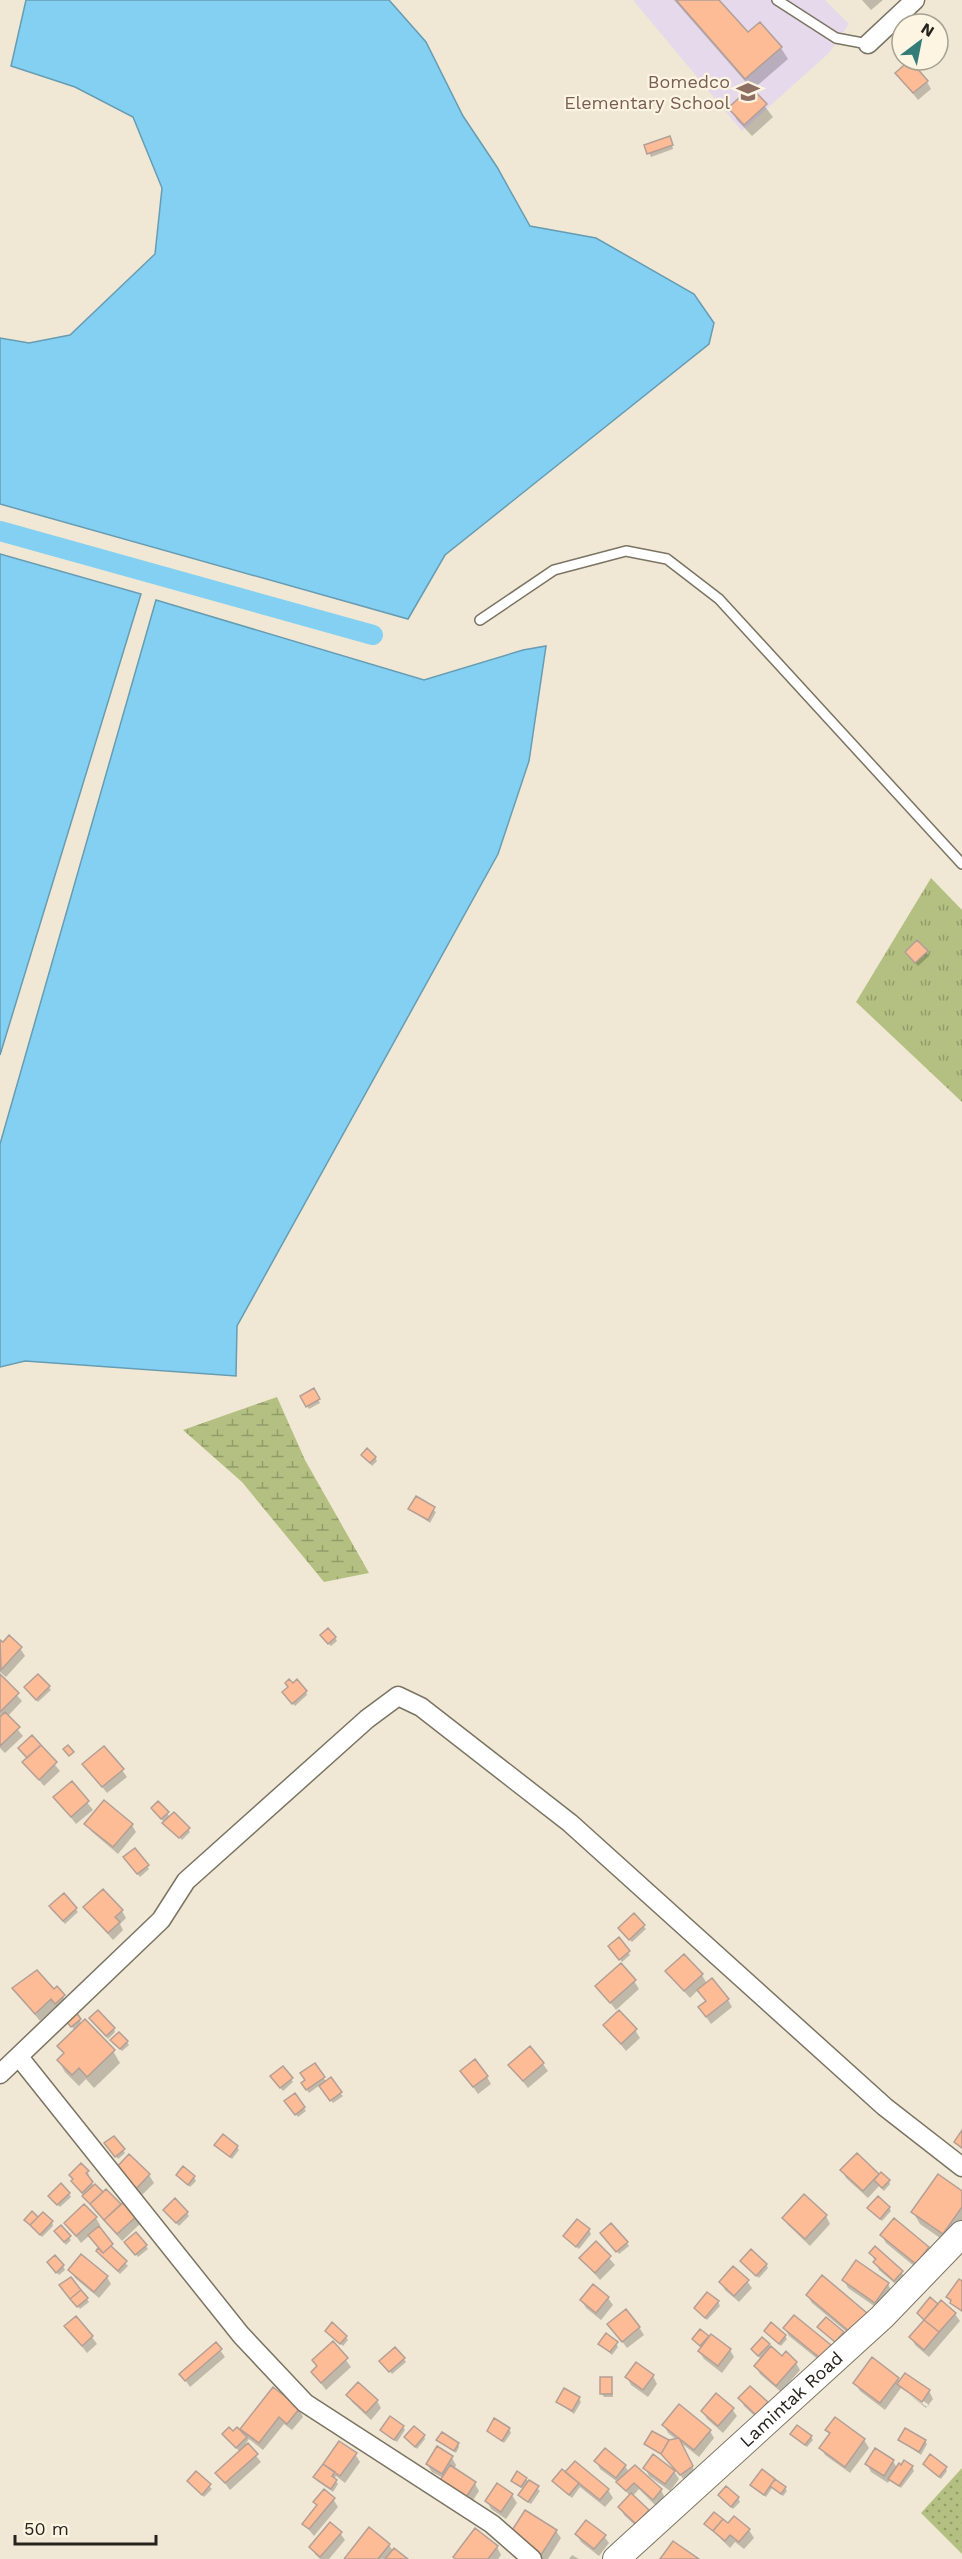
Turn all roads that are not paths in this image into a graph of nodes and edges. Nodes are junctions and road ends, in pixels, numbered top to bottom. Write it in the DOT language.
graph roads {
  1 [pos="777,0"];
  2 [pos="915,0"];
  3 [pos="868,44"];
  4 [pos="480,620"];
  5 [pos="962,864"];
  6 [pos="20,2057"];
  7 [pos="0,2074"];
  8 [pos="962,2167"];
  9 [pos="962,2234"];
  10 [pos="532,2559"];
  11 [pos="616,2559"];
  1 -- 3 [label="lane"];
  2 -- 3 [label="street"];
  4 -- 5 [label="lane"];
  6 -- 7 [label="street"];
  6 -- 8 [label="street"];
  6 -- 10 [label="street"];
  9 -- 11 [label="main road, Lamintak Road"];
}
